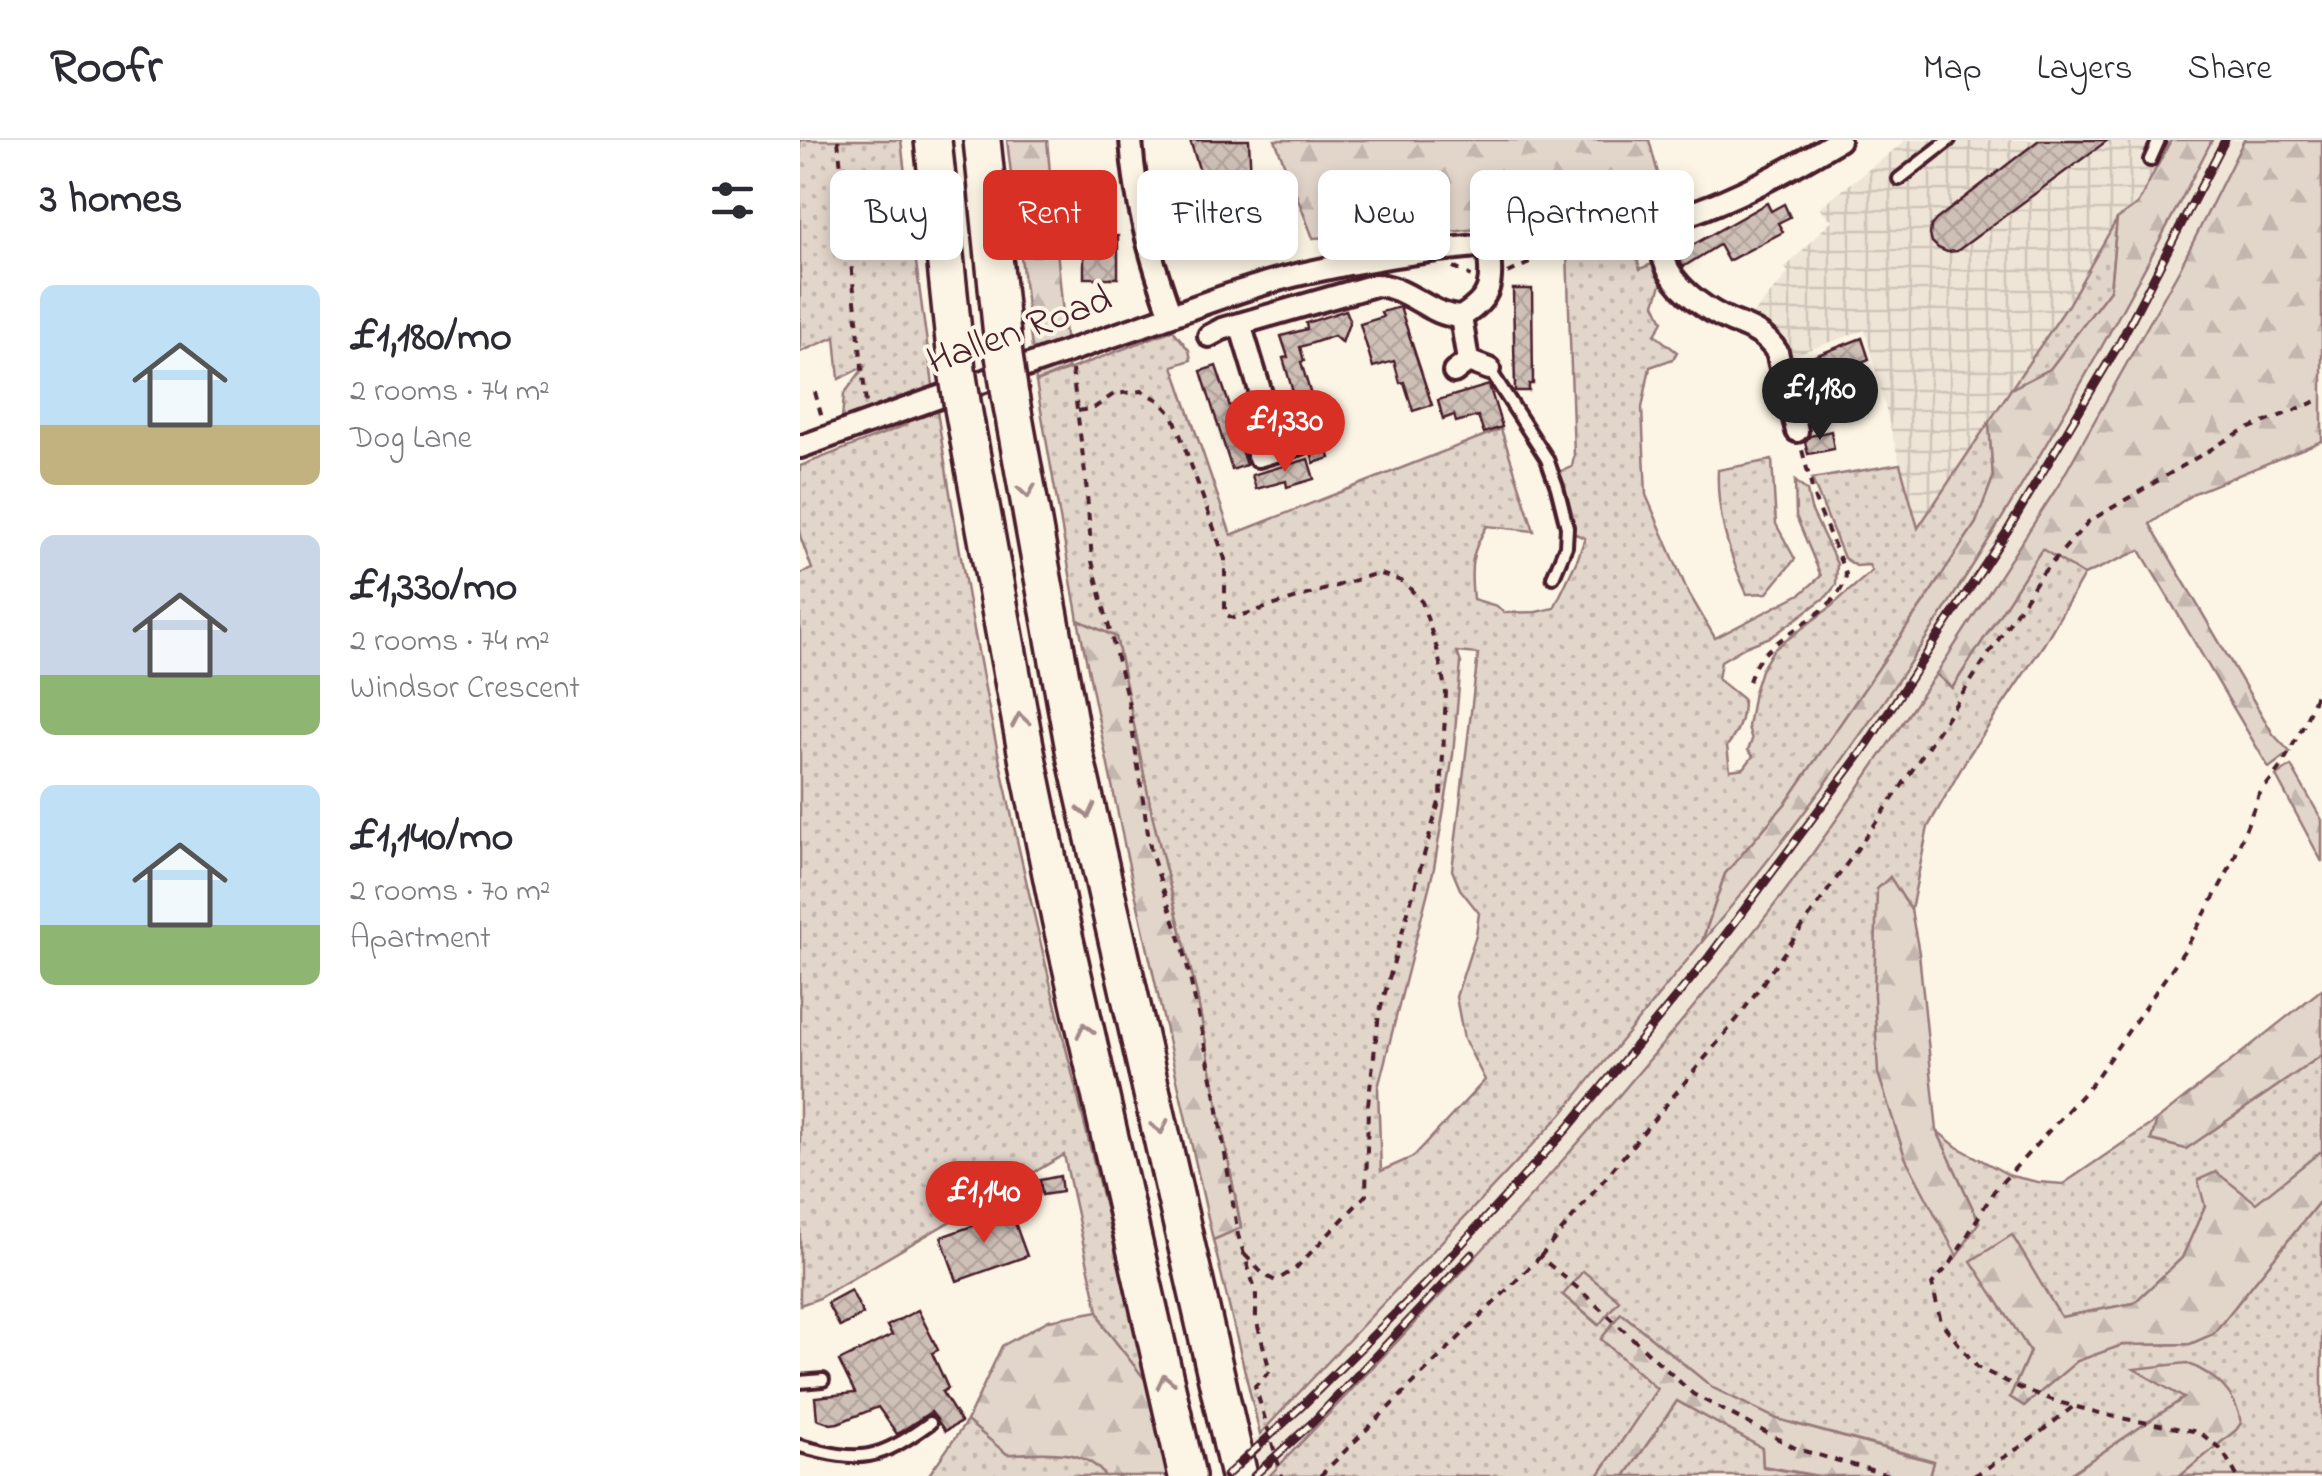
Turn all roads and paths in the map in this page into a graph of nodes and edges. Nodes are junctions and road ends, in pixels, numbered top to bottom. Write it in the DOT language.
graph roads {
  1 [pos="838,140"];
  2 [pos="933,140"];
  3 [pos="982,140"];
  4 [pos="1131,140"];
  5 [pos="1839,140"];
  6 [pos="1949,140"];
  7 [pos="2159,140"];
  8 [pos="2150,160"];
  9 [pos="1899,178"];
  10 [pos="1694,212"];
  11 [pos="1470,247"];
  12 [pos="1488,260"];
  13 [pos="1665,260"];
  14 [pos="1171,316"];
  15 [pos="1460,317"];
  16 [pos="1240,324"];
  17 [pos="1210,336"];
  18 [pos="1069,350"];
  19 [pos="1489,369"];
  20 [pos="815,392"];
  21 [pos="2322,399"];
  22 [pos="1078,411"];
  23 [pos="868,422"];
  24 [pos="1797,431"];
  25 [pos="828,437"];
  26 [pos="1301,443"];
  27 [pos="800,447"];
  28 [pos="1553,577"];
  29 [pos="2322,678"];
  30 [pos="1750,681"];
  31 [pos="1244,1254"];
  32 [pos="1540,1257"];
  33 [pos="823,1380"];
  34 [pos="800,1382"];
  35 [pos="2074,1406"];
  36 [pos="930,1424"];
  37 [pos="800,1446"];
  38 [pos="1186,1476"];
  39 [pos="1239,1476"];
  40 [pos="1282,1476"];
  41 [pos="1320,1476"];
  42 [pos="1892,1476"];
  43 [pos="1974,1476"];
  44 [pos="2237,1476"];
  1 -- 23 [label="path"];
  38 -- 2 [label="highway, one-way, bridge"];
  3 -- 39 [label="highway, one-way, bridge"];
  4 -- 14 [label="street"];
  5 -- 10 [label="street, Hallen Road"];
  6 -- 9 [label="lane"];
  7 -- 8 [label="lane"];
  11 -- 14 [label="street, Hallen Road"];
  12 -- 15 [label="street"];
  13 -- 24 [label="street"];
  14 -- 18 [label="street, Hallen Road"];
  15 -- 16 [label="street"];
  15 -- 19 [label="street"];
  16 -- 17 [label="street"];
  16 -- 26 [label="street"];
  18 -- 22 [label="path"];
  18 -- 23 [label="street, Hallen Road"];
  19 -- 28 [label="lane"];
  20 -- 25 [label="path"];
  21 -- 32 [label="path"];
  22 -- 31 [label="path"];
  22 -- 31 [label="path"];
  23 -- 25 [label="street, Hallen Road"];
  24 -- 30 [label="path"];
  25 -- 27 [label="street, Hallen Road"];
  29 -- 35 [label="path"];
  31 -- 40 [label="path"];
  32 -- 41 [label="path"];
  32 -- 42 [label="path"];
  33 -- 34 [label="lane"];
  35 -- 43 [label="path"];
  35 -- 44 [label="path"];
  36 -- 37 [label="lane"];
}
